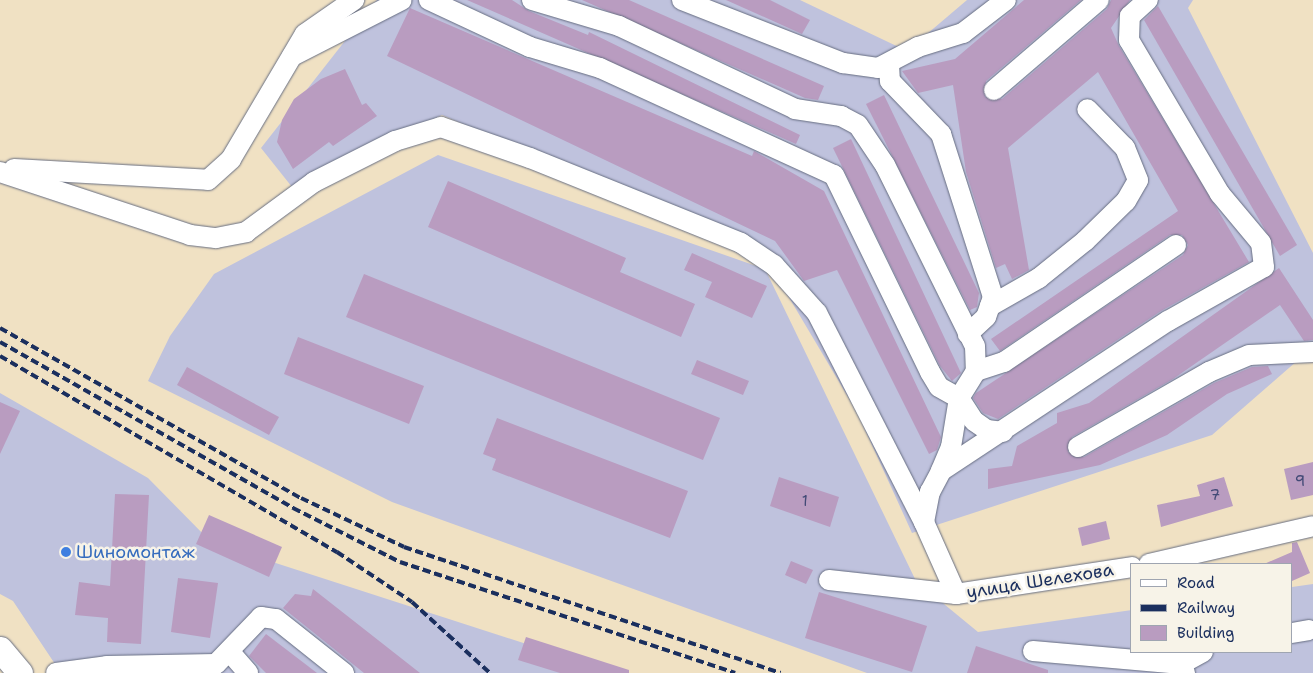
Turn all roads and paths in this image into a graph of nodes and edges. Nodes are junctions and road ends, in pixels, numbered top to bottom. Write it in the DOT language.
graph roads {
  1 [pos="354,0"];
  2 [pos="402,0"];
  3 [pos="429,0"];
  4 [pos="532,0"];
  5 [pos="682,0"];
  6 [pos="1006,0"];
  7 [pos="1099,0"];
  8 [pos="1148,0"];
  9 [pos="292,56"];
  10 [pos="889,64"];
  11 [pos="994,90"];
  12 [pos="1087,109"];
  13 [pos="0,168"];
  14 [pos="0,172"];
  15 [pos="1176,245"];
  16 [pos="990,306"];
  17 [pos="968,334"];
  18 [pos="1313,352"];
  19 [pos="976,371"];
  20 [pos="959,398"];
  21 [pos="1003,432"];
  22 [pos="1078,448"];
  23 [pos="941,471"];
  24 [pos="924,522"];
  25 [pos="1313,526"];
  26 [pos="1160,563"];
  27 [pos="1130,567"];
  28 [pos="830,580"];
  29 [pos="956,594"];
  30 [pos="0,649"];
  31 [pos="229,651"];
  32 [pos="1033,651"];
  33 [pos="1201,653"];
  34 [pos="1182,663"];
  35 [pos="13,671"];
  36 [pos="56,673"];
  37 [pos="248,673"];
  38 [pos="344,673"];
  1 -- 9 [label="street"];
  2 -- 9 [label="street"];
  3 -- 20 [label="street"];
  4 -- 17 [label="street"];
  5 -- 10 [label="street"];
  6 -- 10 [label="street"];
  7 -- 11 [label="street"];
  8 -- 21 [label="street"];
  9 -- 13 [label="street"];
  10 -- 16 [label="street"];
  12 -- 16 [label="street"];
  14 -- 24 [label="street"];
  15 -- 19 [label="street"];
  16 -- 17 [label="street"];
  17 -- 19 [label="street"];
  18 -- 22 [label="street"];
  19 -- 20 [label="street"];
  20 -- 21 [label="street"];
  20 -- 23 [label="street"];
  21 -- 23 [label="street"];
  23 -- 24 [label="street"];
  24 -- 29 [label="street"];
  25 -- 26 [label="street"];
  27 -- 29 [label="street, улица Шелехова"];
  28 -- 29 [label="street, улица Шелехова"];
  30 -- 35 [label="main road"];
  31 -- 36 [label="street"];
  31 -- 37 [label="street"];
  31 -- 38 [label="street"];
  32 -- 34 [label="street"];
  33 -- 34 [label="street"];
}
